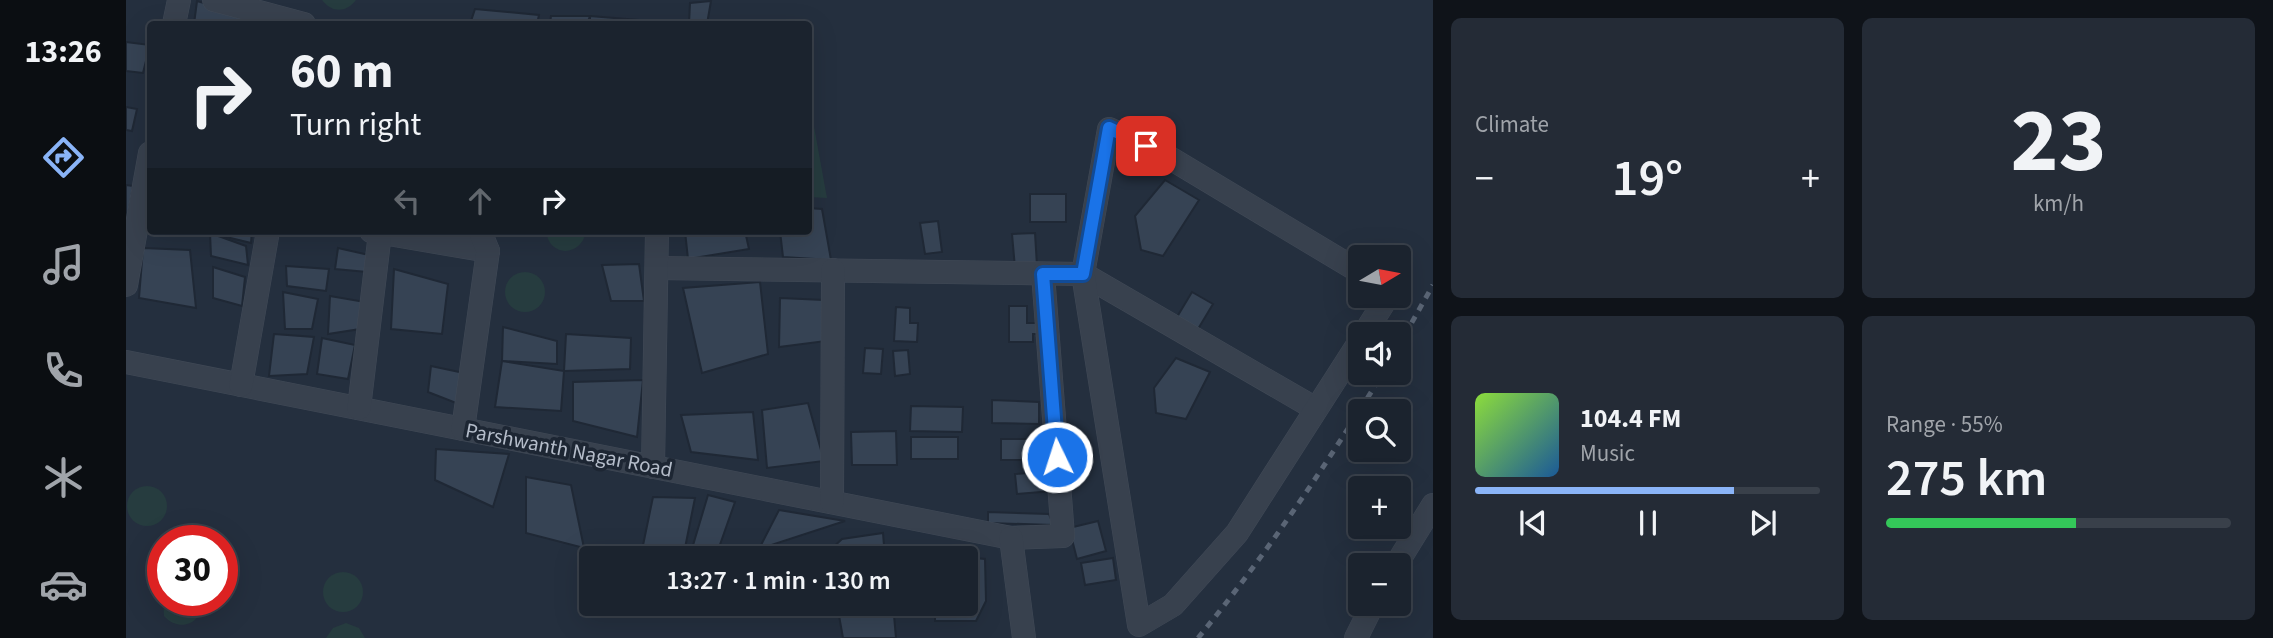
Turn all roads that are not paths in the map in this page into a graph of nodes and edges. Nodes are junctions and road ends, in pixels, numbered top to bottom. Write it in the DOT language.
graph roads {
  1 [pos="179,0"];
  2 [pos="215,0"];
  3 [pos="175,21"];
  4 [pos="293,21"];
  5 [pos="147,170"];
  6 [pos="267,235"];
  7 [pos="376,235"];
  8 [pos="412,235"];
  9 [pos="657,235"];
  10 [pos="484,241"];
  11 [pos="1348,265"];
  12 [pos="657,268"];
  13 [pos="833,270"];
  14 [pos="1043,274"];
  15 [pos="1083,274"];
  16 [pos="126,285"];
  17 [pos="1348,360"];
  18 [pos="126,362"];
  19 [pos="241,385"];
  20 [pos="359,408"];
  21 [pos="1316,409"];
  22 [pos="463,429"];
  23 [pos="653,467"];
  24 [pos="832,502"];
  25 [pos="1433,505"];
  26 [pos="1011,538"];
  27 [pos="1403,553"];
  28 [pos="1367,616"];
  29 [pos="1024,638"];
  30 [pos="1356,638"];
  1 -- 3 [label="street"];
  2 -- 4 [label="street"];
  5 -- 16 [label="street"];
  6 -- 19 [label="street"];
  7 -- 20 [label="street"];
  8 -- 10 [label="street"];
  9 -- 12 [label="street"];
  10 -- 22 [label="street"];
  11 -- 15 [label="street"];
  12 -- 13 [label="street"];
  12 -- 23 [label="street"];
  13 -- 14 [label="street"];
  13 -- 24 [label="street"];
  14 -- 15 [label="street"];
  14 -- 26 [label="street, Parshwanth Nagar Road"];
  15 -- 21 [label="street"];
  15 -- 21 [label="street"];
  17 -- 21 [label="street"];
  18 -- 19 [label="street, Parshwanth Nagar Road"];
  19 -- 20 [label="street, Parshwanth Nagar Road"];
  20 -- 22 [label="street, Parshwanth Nagar Road"];
  22 -- 23 [label="street, Parshwanth Nagar Road"];
  23 -- 24 [label="street, Parshwanth Nagar Road"];
  24 -- 26 [label="street, Parshwanth Nagar Road"];
  25 -- 27 [label="street"];
  26 -- 29 [label="street"];
  28 -- 30 [label="street"];
}
